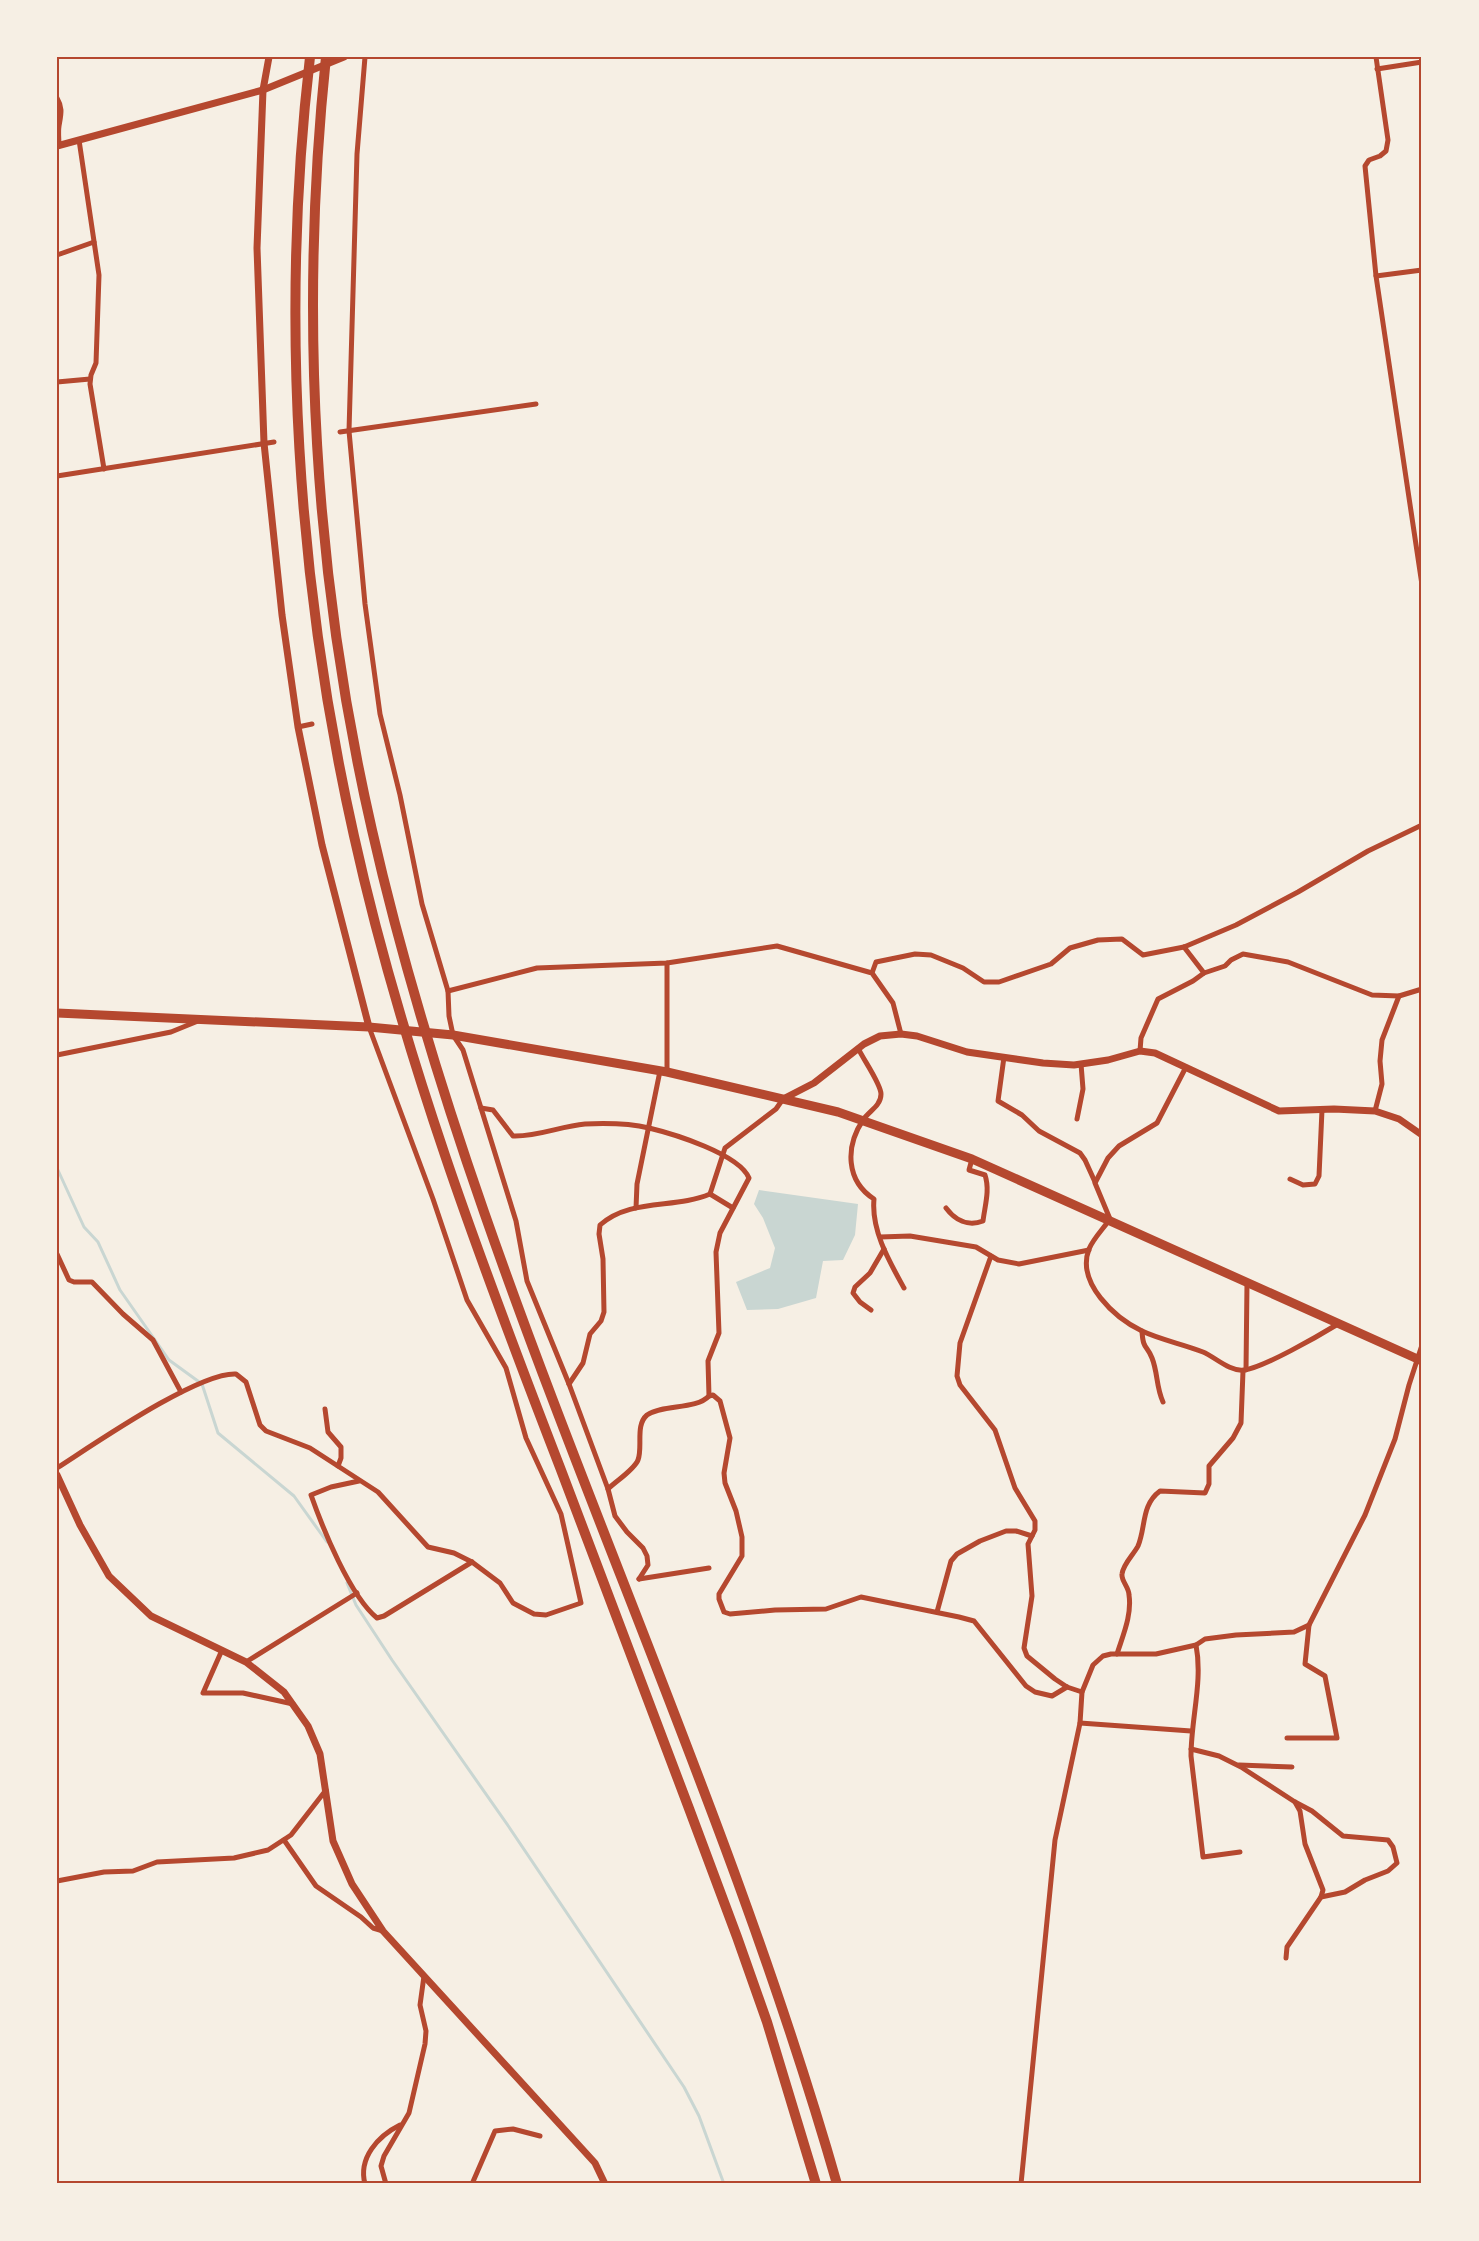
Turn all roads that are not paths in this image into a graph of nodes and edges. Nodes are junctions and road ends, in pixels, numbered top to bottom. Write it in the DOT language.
graph roads {
  1 [pos="269,57"];
  2 [pos="310,57"];
  3 [pos="326,57"];
  4 [pos="344,57"];
  5 [pos="365,57"];
  6 [pos="1376,57"];
  7 [pos="1422,62"];
  8 [pos="1377,69"];
  9 [pos="263,90"];
  10 [pos="57,98"];
  11 [pos="79,140"];
  12 [pos="58,146"];
  13 [pos="94,242"];
  14 [pos="57,255"];
  15 [pos="1422,270"];
  16 [pos="1376,276"];
  17 [pos="90,379"];
  18 [pos="57,382"];
  19 [pos="536,404"];
  20 [pos="349,431"];
  21 [pos="340,432"];
  22 [pos="274,442"];
  23 [pos="264,444"];
  24 [pos="104,470"];
  25 [pos="57,476"];
  26 [pos="1422,585"];
  27 [pos="373,714"];
  28 [pos="380,714"];
  29 [pos="312,724"];
  30 [pos="298,728"];
  31 [pos="1422,825"];
  32 [pos="1184,948"];
  33 [pos="667,963"];
  34 [pos="1204,972"];
  35 [pos="872,973"];
  36 [pos="1422,989"];
  37 [pos="448,991"];
  38 [pos="1399,996"];
  39 [pos="57,1013"];
  40 [pos="200,1019"];
  41 [pos="369,1027"];
  42 [pos="901,1034"];
  43 [pos="453,1035"];
  44 [pos="858,1048"];
  45 [pos="1140,1051"];
  46 [pos="57,1055"];
  47 [pos="1004,1057"];
  48 [pos="1080,1064"];
  49 [pos="1186,1067"];
  50 [pos="664,1072"];
  51 [pos="783,1099"];
  52 [pos="481,1108"];
  53 [pos="1322,1110"];
  54 [pos="1375,1111"];
  55 [pos="1077,1119"];
  56 [pos="863,1120"];
  57 [pos="649,1128"];
  58 [pos="1422,1135"];
  59 [pos="723,1155"];
  60 [pos="972,1158"];
  61 [pos="1290,1179"];
  62 [pos="1095,1183"];
  63 [pos="710,1194"];
  64 [pos="636,1208"];
  65 [pos="733,1208"];
  66 [pos="946,1208"];
  67 [pos="1110,1220"];
  68 [pos="880,1237"];
  69 [pos="884,1249"];
  70 [pos="1089,1250"];
  71 [pos="57,1254"];
  72 [pos="990,1256"];
  73 [pos="1247,1281"];
  74 [pos="904,1288"];
  75 [pos="870,1310"];
  76 [pos="1339,1323"];
  77 [pos="1142,1331"];
  78 [pos="1422,1345"];
  79 [pos="1419,1360"];
  80 [pos="1245,1370"];
  81 [pos="569,1384"];
  82 [pos="181,1392"];
  83 [pos="708,1396"];
  84 [pos="1163,1402"];
  85 [pos="325,1409"];
  86 [pos="338,1466"];
  87 [pos="57,1468"];
  88 [pos="57,1475"];
  89 [pos="359,1481"];
  90 [pos="608,1488"];
  91 [pos="1032,1536"];
  92 [pos="472,1562"];
  93 [pos="708,1568"];
  94 [pos="357,1593"];
  95 [pos="937,1612"];
  96 [pos="1309,1625"];
  97 [pos="1196,1645"];
  98 [pos="222,1650"];
  99 [pos="1117,1654"];
  100 [pos="246,1662"];
  101 [pos="1067,1687"];
  102 [pos="1082,1692"];
  103 [pos="293,1704"];
  104 [pos="1080,1723"];
  105 [pos="1191,1731"];
  106 [pos="1287,1738"];
  107 [pos="1191,1749"];
  108 [pos="1238,1765"];
  109 [pos="1292,1767"];
  110 [pos="326,1790"];
  111 [pos="1295,1802"];
  112 [pos="284,1840"];
  113 [pos="1240,1852"];
  114 [pos="57,1881"];
  115 [pos="1321,1897"];
  116 [pos="383,1931"];
  117 [pos="1286,1958"];
  118 [pos="424,1976"];
  119 [pos="401,2124"];
  120 [pos="540,2136"];
  121 [pos="365,2184"];
  122 [pos="386,2184"];
  123 [pos="472,2184"];
  124 [pos="605,2184"];
  125 [pos="816,2184"];
  126 [pos="837,2184"];
  127 [pos="1020,2184"];
  1 -- 9 [label="street"];
  2 -- 125 [label="highway"];
  3 -- 126 [label="highway"];
  4 -- 9 [label="street"];
  5 -- 20 [label="street"];
  6 -- 8 [label="street"];
  7 -- 8 [label="street"];
  8 -- 16 [label="street"];
  9 -- 11 [label="street"];
  9 -- 23 [label="street"];
  10 -- 12 [label="street"];
  11 -- 12 [label="street"];
  11 -- 13 [label="street"];
  13 -- 14 [label="street"];
  13 -- 17 [label="street"];
  15 -- 16 [label="street"];
  16 -- 26 [label="street"];
  17 -- 18 [label="street"];
  17 -- 24 [label="street"];
  19 -- 20 [label="street"];
  20 -- 21 [label="street"];
  20 -- 28 [label="street"];
  22 -- 23 [label="street"];
  23 -- 24 [label="street"];
  23 -- 30 [label="street"];
  24 -- 25 [label="street"];
  27 -- 28 [label="street"];
  28 -- 37 [label="street"];
  29 -- 30 [label="street"];
  30 -- 41 [label="street"];
  31 -- 32 [label="street"];
  32 -- 34 [label="street"];
  32 -- 35 [label="street"];
  33 -- 35 [label="street"];
  33 -- 37 [label="street"];
  33 -- 50 [label="street"];
  34 -- 38 [label="street"];
  34 -- 45 [label="street"];
  35 -- 42 [label="street"];
  36 -- 38 [label="street"];
  37 -- 43 [label="street"];
  38 -- 54 [label="street"];
  39 -- 40 [label="main road"];
  40 -- 41 [label="main road"];
  40 -- 46 [label="street"];
  41 -- 43 [label="main road"];
  41 -- 92 [label="street"];
  42 -- 44 [label="street"];
  42 -- 47 [label="street"];
  43 -- 50 [label="main road"];
  43 -- 52 [label="street"];
  44 -- 51 [label="street"];
  44 -- 56 [label="street"];
  45 -- 48 [label="street"];
  45 -- 49 [label="street"];
  47 -- 48 [label="street"];
  47 -- 62 [label="street"];
  48 -- 55 [label="street"];
  49 -- 53 [label="street"];
  49 -- 62 [label="street"];
  50 -- 51 [label="main road"];
  50 -- 57 [label="street"];
  51 -- 56 [label="main road"];
  51 -- 59 [label="street"];
  52 -- 57 [label="street"];
  52 -- 81 [label="street"];
  53 -- 54 [label="street"];
  53 -- 61 [label="street"];
  54 -- 58 [label="street"];
  56 -- 60 [label="main road"];
  56 -- 68 [label="street"];
  57 -- 59 [label="street"];
  57 -- 64 [label="street"];
  59 -- 63 [label="street"];
  59 -- 65 [label="street"];
  60 -- 66 [label="street"];
  60 -- 67 [label="main road"];
  62 -- 67 [label="street"];
  63 -- 64 [label="street"];
  63 -- 65 [label="street"];
  64 -- 81 [label="street"];
  65 -- 83 [label="street"];
  67 -- 70 [label="street"];
  67 -- 73 [label="main road"];
  68 -- 69 [label="street"];
  68 -- 72 [label="street"];
  69 -- 74 [label="street"];
  69 -- 75 [label="street"];
  70 -- 72 [label="street"];
  70 -- 77 [label="street"];
  71 -- 82 [label="street"];
  72 -- 91 [label="street"];
  73 -- 76 [label="main road"];
  73 -- 80 [label="street"];
  76 -- 79 [label="main road"];
  76 -- 80 [label="street"];
  77 -- 80 [label="street"];
  77 -- 84 [label="street"];
  78 -- 79 [label="street"];
  79 -- 96 [label="street"];
  80 -- 99 [label="street"];
  81 -- 90 [label="street"];
  82 -- 86 [label="street"];
  82 -- 87 [label="street"];
  83 -- 90 [label="street"];
  83 -- 95 [label="street"];
  85 -- 86 [label="street"];
  86 -- 89 [label="street"];
  88 -- 98 [label="street"];
  89 -- 92 [label="street"];
  89 -- 94 [label="street"];
  90 -- 93 [label="street"];
  91 -- 95 [label="street"];
  91 -- 101 [label="street"];
  92 -- 94 [label="street"];
  94 -- 100 [label="street"];
  95 -- 101 [label="street"];
  96 -- 97 [label="street"];
  96 -- 106 [label="street"];
  97 -- 99 [label="street"];
  97 -- 105 [label="street"];
  98 -- 100 [label="street"];
  98 -- 103 [label="street"];
  99 -- 102 [label="street"];
  100 -- 103 [label="street"];
  101 -- 102 [label="street"];
  102 -- 104 [label="street"];
  103 -- 110 [label="street"];
  104 -- 105 [label="street"];
  104 -- 127 [label="street"];
  105 -- 107 [label="street"];
  107 -- 108 [label="street"];
  107 -- 113 [label="street"];
  108 -- 109 [label="street"];
  108 -- 111 [label="street"];
  110 -- 112 [label="street"];
  110 -- 116 [label="street"];
  111 -- 115 [label="street"];
  111 -- 115 [label="street"];
  112 -- 114 [label="street"];
  112 -- 116 [label="street"];
  115 -- 117 [label="street"];
  116 -- 118 [label="street"];
  118 -- 119 [label="street"];
  118 -- 124 [label="street"];
  119 -- 121 [label="street"];
  119 -- 122 [label="street"];
  120 -- 123 [label="street"];
}
